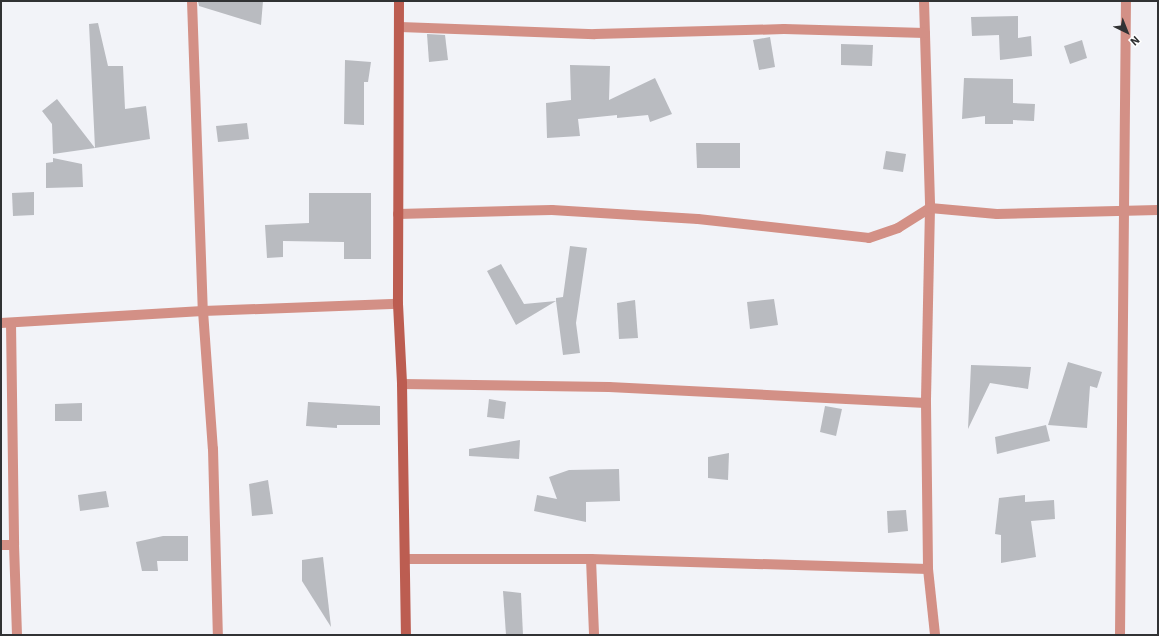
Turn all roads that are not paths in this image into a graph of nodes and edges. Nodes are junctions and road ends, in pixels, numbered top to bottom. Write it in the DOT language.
graph roads {
  1 [pos="192,1"];
  2 [pos="399,1"];
  3 [pos="924,1"];
  4 [pos="1126,1"];
  5 [pos="400,27"];
  6 [pos="925,33"];
  7 [pos="930,208"];
  8 [pos="1123,210"];
  9 [pos="1158,210"];
  10 [pos="398,214"];
  11 [pos="398,304"];
  12 [pos="203,311"];
  13 [pos="6,323"];
  14 [pos="402,384"];
  15 [pos="926,403"];
  16 [pos="1,545"];
  17 [pos="14,545"];
  18 [pos="406,559"];
  19 [pos="591,559"];
  20 [pos="928,569"];
  21 [pos="17,635"];
  22 [pos="218,635"];
  23 [pos="406,635"];
  24 [pos="594,635"];
  25 [pos="935,635"];
  26 [pos="1120,635"];
  1 -- 12 [label="street"];
  2 -- 5 [label="street"];
  3 -- 6 [label="street"];
  4 -- 8 [label="street"];
  5 -- 6 [label="street"];
  5 -- 10 [label="street"];
  6 -- 7 [label="street"];
  7 -- 8 [label="street"];
  7 -- 10 [label="street"];
  7 -- 15 [label="street"];
  8 -- 9 [label="street"];
  8 -- 26 [label="street"];
  10 -- 11 [label="street"];
  11 -- 12 [label="street"];
  11 -- 14 [label="street"];
  12 -- 13 [label="street"];
  12 -- 22 [label="street"];
  13 -- 17 [label="street"];
  14 -- 15 [label="street"];
  14 -- 18 [label="street"];
  15 -- 20 [label="street"];
  16 -- 17 [label="street"];
  17 -- 21 [label="street"];
  18 -- 19 [label="street"];
  18 -- 23 [label="street"];
  19 -- 20 [label="street"];
  19 -- 24 [label="street"];
  20 -- 25 [label="street"];
}
